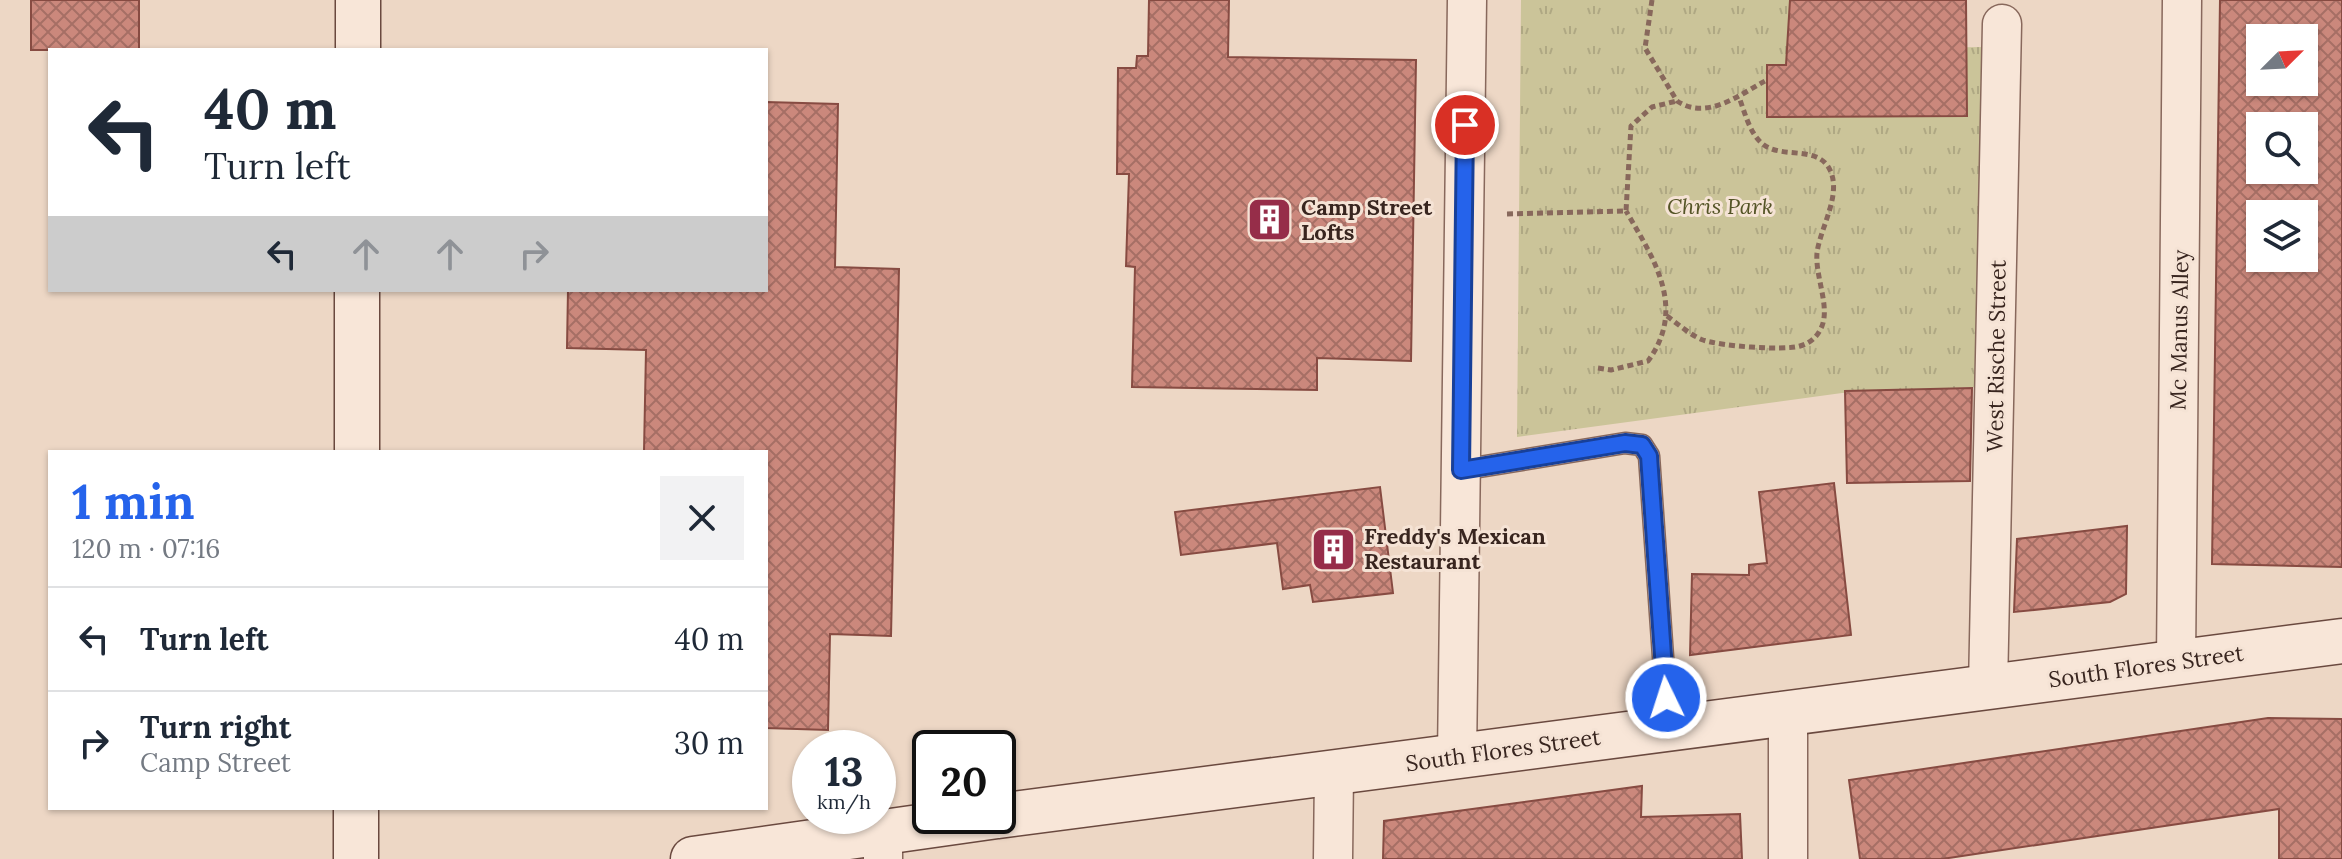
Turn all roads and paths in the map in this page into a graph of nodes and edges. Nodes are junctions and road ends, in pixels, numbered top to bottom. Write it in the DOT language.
graph roads {
  1 [pos="358,0"];
  2 [pos="1467,0"];
  3 [pos="1652,0"];
  4 [pos="2182,0"];
  5 [pos="2002,24"];
  6 [pos="358,48"];
  7 [pos="1765,81"];
  8 [pos="1739,97"];
  9 [pos="1677,101"];
  10 [pos="1626,211"];
  11 [pos="1507,214"];
  12 [pos="357,292"];
  13 [pos="1667,316"];
  14 [pos="1598,368"];
  15 [pos="357,450"];
  16 [pos="1461,470"];
  17 [pos="2342,641"];
  18 [pos="2176,661"];
  19 [pos="1988,688"];
  20 [pos="1788,712"];
  21 [pos="1668,728"];
  22 [pos="1457,757"];
  23 [pos="1334,772"];
  24 [pos="356,810"];
  25 [pos="1016,814"];
  26 [pos="927,834"];
  27 [pos="883,845"];
  28 [pos="356,859"];
  29 [pos="693,859"];
  30 [pos="1333,859"];
  31 [pos="1788,859"];
  1 -- 6 [label="main road"];
  2 -- 16 [label="street"];
  3 -- 9 [label="path"];
  4 -- 18 [label="street, Mc Manus Alley"];
  5 -- 19 [label="street, West Rische Street"];
  7 -- 8 [label="path"];
  8 -- 9 [label="path"];
  8 -- 13 [label="path"];
  9 -- 10 [label="path"];
  10 -- 11 [label="path"];
  10 -- 13 [label="path"];
  12 -- 15 [label="main road"];
  13 -- 14 [label="path"];
  16 -- 21 [label="lane"];
  16 -- 22 [label="street"];
  17 -- 18 [label="main road, South Flores Street"];
  18 -- 19 [label="main road, South Flores Street"];
  19 -- 20 [label="main road, South Flores Street"];
  20 -- 21 [label="main road, South Flores Street"];
  20 -- 31 [label="street"];
  21 -- 22 [label="main road, South Flores Street"];
  22 -- 23 [label="main road, South Flores Street"];
  23 -- 25 [label="main road, South Flores Street"];
  23 -- 30 [label="street"];
  24 -- 28 [label="main road"];
  26 -- 27 [label="main road, South Flores Street"];
  27 -- 29 [label="main road, South Flores Street"];
}
